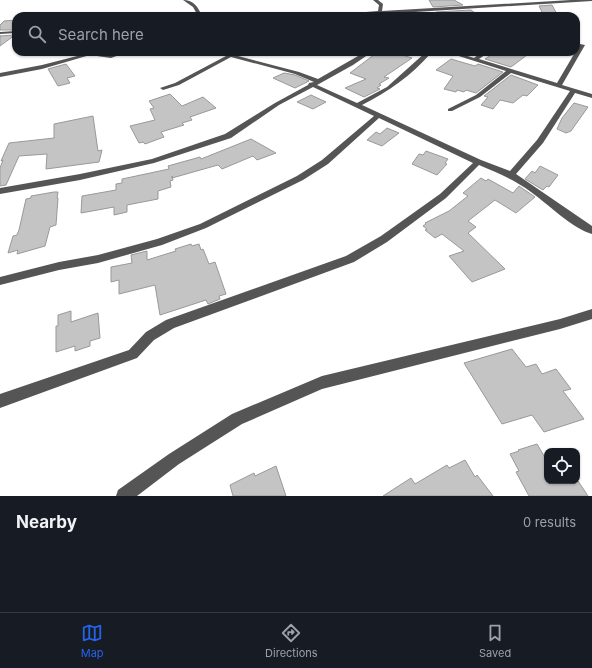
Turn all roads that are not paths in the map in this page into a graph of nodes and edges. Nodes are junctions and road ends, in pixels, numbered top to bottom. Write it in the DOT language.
graph roads {
  1 [pos="185,0"];
  2 [pos="375,0"];
  3 [pos="475,0"];
  4 [pos="592,0"];
  5 [pos="482,7"];
  6 [pos="198,12"];
  7 [pos="381,12"];
  8 [pos="410,12"];
  9 [pos="12,32"];
  10 [pos="0,33"];
  11 [pos="582,45"];
  12 [pos="580,48"];
  13 [pos="83,56"];
  14 [pos="230,56"];
  15 [pos="363,56"];
  16 [pos="425,56"];
  17 [pos="462,56"];
  18 [pos="480,56"];
  19 [pos="576,56"];
  20 [pos="474,60"];
  21 [pos="510,72"];
  22 [pos="0,75"];
  23 [pos="314,83"];
  24 [pos="558,86"];
  25 [pos="163,88"];
  26 [pos="573,92"];
  27 [pos="592,96"];
  28 [pos="356,106"];
  29 [pos="450,110"];
  30 [pos="378,116"];
  31 [pos="478,162"];
  32 [pos="511,175"];
  33 [pos="0,191"];
  34 [pos="592,231"];
  35 [pos="0,281"];
  36 [pos="592,314"];
  37 [pos="0,401"];
  38 [pos="124,496"];
  1 -- 6 [label="street"];
  2 -- 7 [label="street"];
  3 -- 5 [label="street"];
  4 -- 5 [label="street"];
  5 -- 8 [label="street"];
  9 -- 10 [label="street"];
  11 -- 12 [label="street"];
  13 -- 22 [label="street"];
  14 -- 23 [label="street"];
  14 -- 25 [label="street"];
  15 -- 23 [label="street"];
  16 -- 28 [label="street"];
  17 -- 20 [label="street"];
  18 -- 20 [label="street"];
  19 -- 24 [label="street"];
  20 -- 21 [label="street"];
  21 -- 24 [label="street"];
  21 -- 29 [label="street"];
  23 -- 28 [label="street"];
  23 -- 33 [label="street"];
  24 -- 26 [label="street"];
  26 -- 27 [label="street"];
  26 -- 32 [label="street"];
  28 -- 30 [label="street"];
  30 -- 31 [label="street"];
  30 -- 35 [label="street"];
  31 -- 32 [label="street"];
  31 -- 37 [label="street"];
  32 -- 34 [label="street"];
  36 -- 38 [label="street"];
}
